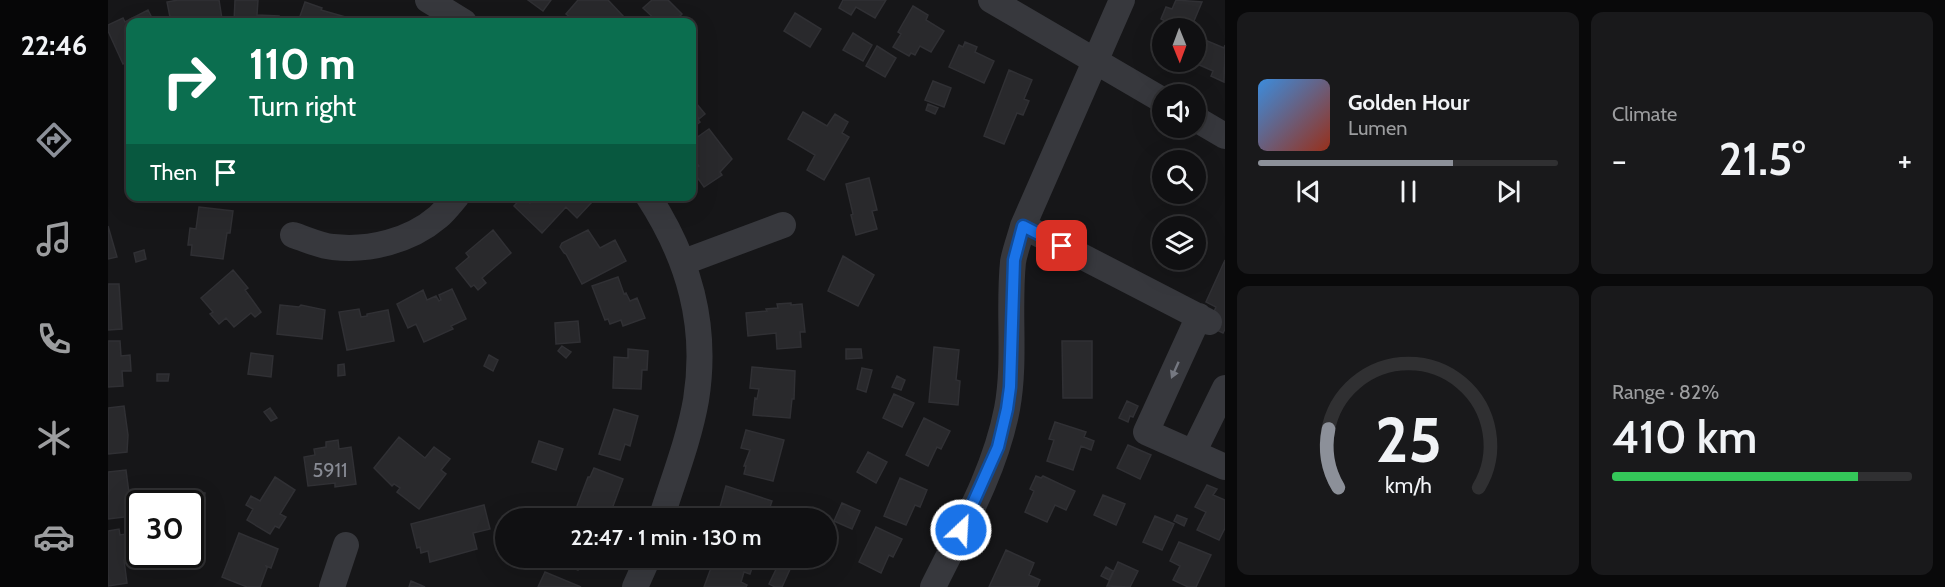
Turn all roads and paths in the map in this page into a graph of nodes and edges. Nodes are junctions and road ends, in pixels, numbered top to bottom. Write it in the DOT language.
graph roads {
  1 [pos="428,0"];
  2 [pos="991,0"];
  3 [pos="1122,0"];
  4 [pos="457,18"];
  5 [pos="1095,61"];
  6 [pos="1152,94"];
  7 [pos="1206,125"];
  8 [pos="1225,136"];
  9 [pos="453,201"];
  10 [pos="651,201"];
  11 [pos="783,225"];
  12 [pos="1023,226"];
  13 [pos="293,236"];
  14 [pos="684,262"];
  15 [pos="1214,325"];
  16 [pos="1225,388"];
  17 [pos="1193,453"];
  18 [pos="1225,467"];
  19 [pos="665,508"];
  20 [pos="346,545"];
  21 [pos="644,568"];
  22 [pos="332,587"];
  23 [pos="635,587"];
  24 [pos="933,587"];
  1 -- 4 [label="street"];
  2 -- 5 [label="street"];
  3 -- 5 [label="street"];
  5 -- 6 [label="street"];
  5 -- 12 [label="street"];
  7 -- 8 [label="street"];
  9 -- 13 [label="street"];
  10 -- 14 [label="street"];
  11 -- 14 [label="street"];
  12 -- 15 [label="street"];
  12 -- 24 [label="street"];
  14 -- 19 [label="street"];
  15 -- 17 [label="street, one-way"];
  16 -- 17 [label="street"];
  17 -- 18 [label="street"];
  20 -- 22 [label="street"];
  21 -- 23 [label="street"];
}
